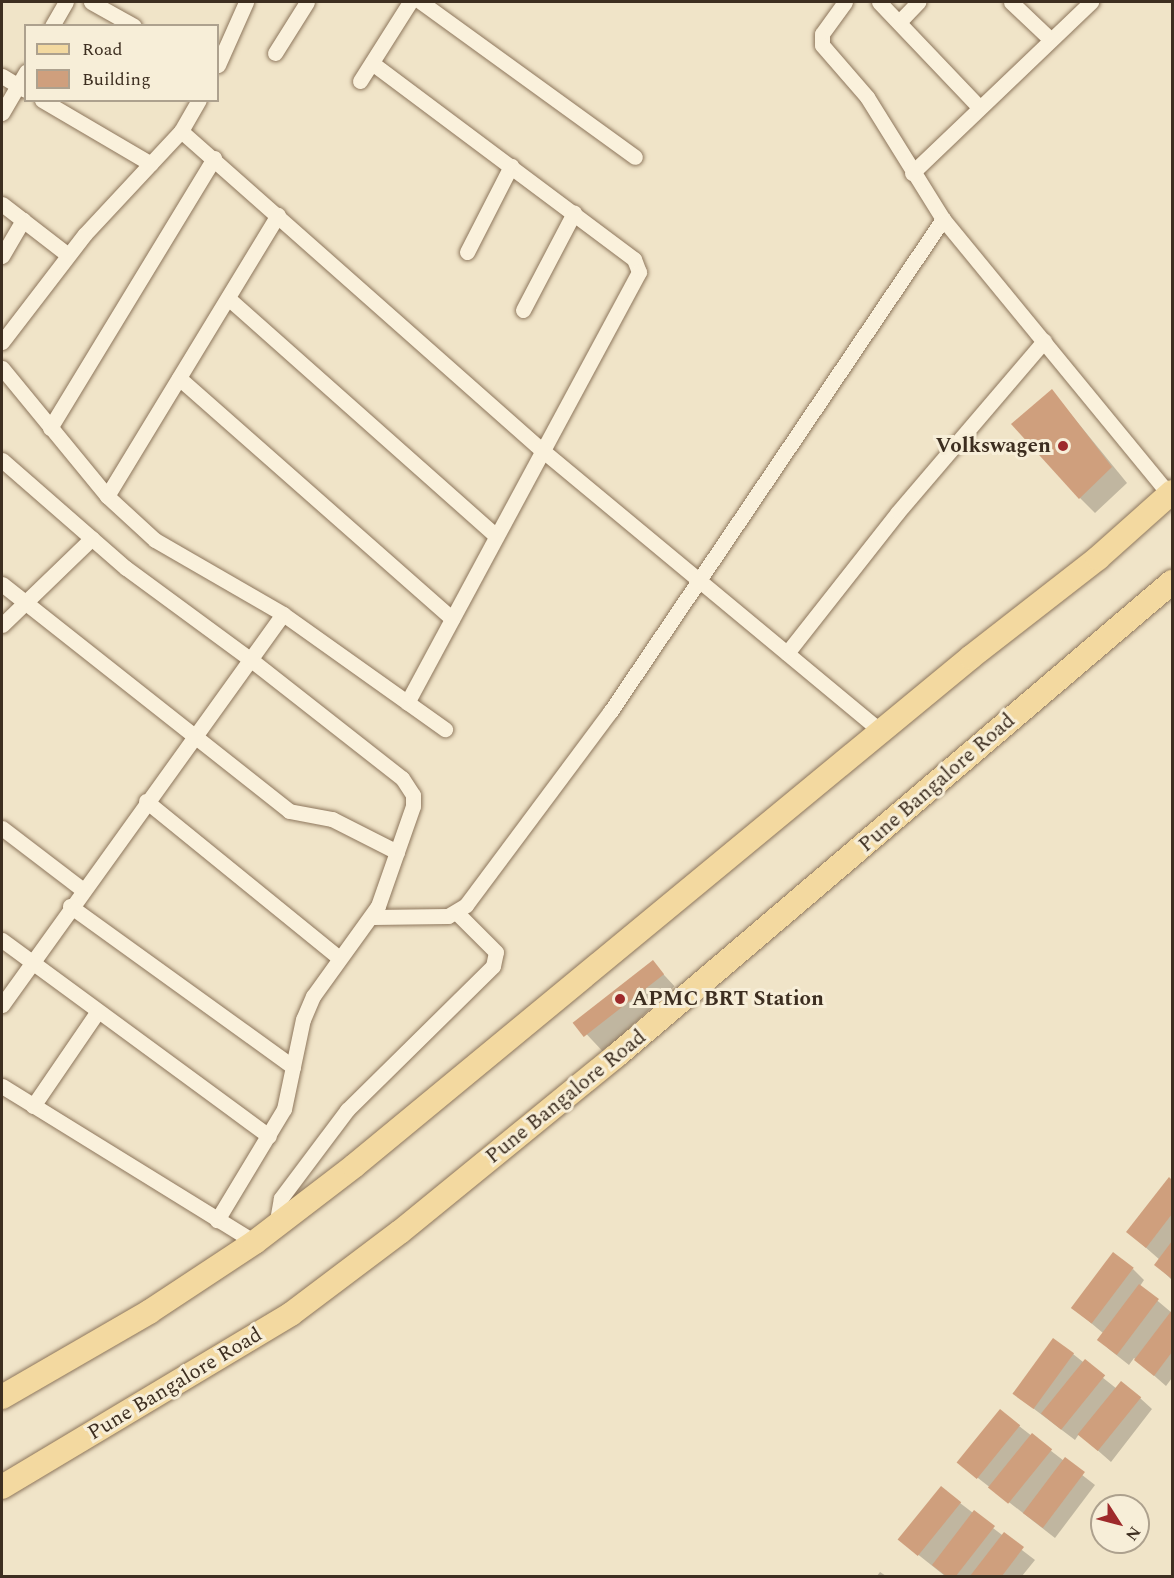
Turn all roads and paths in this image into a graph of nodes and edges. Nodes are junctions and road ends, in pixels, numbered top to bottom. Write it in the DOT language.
graph roads {
  1 [pos="66,2"];
  2 [pos="91,2"];
  3 [pos="246,2"];
  4 [pos="307,2"];
  5 [pos="410,2"];
  6 [pos="422,2"];
  7 [pos="845,2"];
  8 [pos="879,2"];
  9 [pos="918,2"];
  10 [pos="1011,2"];
  11 [pos="1091,2"];
  12 [pos="899,22"];
  13 [pos="53,24"];
  14 [pos="130,24"];
  15 [pos="1050,39"];
  16 [pos="275,53"];
  17 [pos="219,63"];
  18 [pos="372,63"];
  19 [pos="2,76"];
  20 [pos="360,81"];
  21 [pos="21,89"];
  22 [pos="45,102"];
  23 [pos="198,102"];
  24 [pos="980,107"];
  25 [pos="2,113"];
  26 [pos="181,131"];
  27 [pos="635,157"];
  28 [pos="214,158"];
  29 [pos="151,164"];
  30 [pos="511,166"];
  31 [pos="912,173"];
  32 [pos="2,204"];
  33 [pos="574,213"];
  34 [pos="278,215"];
  35 [pos="944,219"];
  36 [pos="23,220"];
  37 [pos="467,252"];
  38 [pos="68,255"];
  39 [pos="2,256"];
  40 [pos="228,298"];
  41 [pos="524,310"];
  42 [pos="1044,341"];
  43 [pos="2,342"];
  44 [pos="2,368"];
  45 [pos="179,378"];
  46 [pos="50,428"];
  47 [pos="542,450"];
  48 [pos="2,460"];
  49 [pos="1171,494"];
  50 [pos="107,496"];
  51 [pos="496,536"];
  52 [pos="92,538"];
  53 [pos="699,581"];
  54 [pos="1173,582"];
  55 [pos="2,584"];
  56 [pos="25,603"];
  57 [pos="283,614"];
  58 [pos="452,619"];
  59 [pos="2,625"];
  60 [pos="787,654"];
  61 [pos="250,659"];
  62 [pos="406,703"];
  63 [pos="445,729"];
  64 [pos="881,731"];
  65 [pos="193,735"];
  66 [pos="146,801"];
  67 [pos="2,828"];
  68 [pos="397,852"];
  69 [pos="83,890"];
  70 [pos="70,906"];
  71 [pos="457,913"];
  72 [pos="373,917"];
  73 [pos="2,940"];
  74 [pos="339,958"];
  75 [pos="30,961"];
  76 [pos="2,1005"];
  77 [pos="98,1011"];
  78 [pos="293,1067"];
  79 [pos="2,1086"];
  80 [pos="33,1106"];
  81 [pos="269,1136"];
  82 [pos="218,1220"];
  83 [pos="276,1226"];
  84 [pos="255,1242"];
  85 [pos="2,1397"];
  86 [pos="2,1487"];
  1 -- 13 [label="street"];
  2 -- 14 [label="street"];
  3 -- 17 [label="street"];
  4 -- 16 [label="street"];
  5 -- 18 [label="street"];
  6 -- 27 [label="street"];
  7 -- 31 [label="street"];
  8 -- 12 [label="street"];
  9 -- 12 [label="street"];
  10 -- 15 [label="street"];
  11 -- 15 [label="street"];
  12 -- 24 [label="street"];
  15 -- 24 [label="street"];
  18 -- 20 [label="street"];
  18 -- 30 [label="street"];
  19 -- 21 [label="street"];
  21 -- 25 [label="street"];
  22 -- 29 [label="street"];
  23 -- 26 [label="street"];
  24 -- 31 [label="street"];
  26 -- 28 [label="street"];
  26 -- 29 [label="street"];
  28 -- 34 [label="street"];
  28 -- 46 [label="street"];
  29 -- 38 [label="street"];
  30 -- 33 [label="street"];
  30 -- 37 [label="street"];
  31 -- 35 [label="street"];
  32 -- 36 [label="street"];
  33 -- 41 [label="street"];
  33 -- 47 [label="street"];
  34 -- 40 [label="street"];
  34 -- 47 [label="street"];
  35 -- 42 [label="street"];
  35 -- 53 [label="street"];
  36 -- 38 [label="street"];
  36 -- 39 [label="street"];
  38 -- 43 [label="street"];
  40 -- 45 [label="street"];
  40 -- 51 [label="street"];
  42 -- 49 [label="street"];
  42 -- 60 [label="street"];
  44 -- 46 [label="street"];
  45 -- 50 [label="street"];
  45 -- 58 [label="street"];
  46 -- 50 [label="street"];
  47 -- 51 [label="street"];
  47 -- 53 [label="street"];
  48 -- 52 [label="street"];
  49 -- 64 [label="main road"];
  50 -- 57 [label="street"];
  51 -- 58 [label="street"];
  52 -- 56 [label="street"];
  52 -- 61 [label="street"];
  53 -- 60 [label="street"];
  53 -- 71 [label="street"];
  54 -- 86 [label="main road, Pune Bangalore Road"];
  55 -- 56 [label="street"];
  56 -- 59 [label="street"];
  56 -- 65 [label="street"];
  57 -- 61 [label="street"];
  57 -- 62 [label="street"];
  58 -- 62 [label="street"];
  60 -- 64 [label="street"];
  61 -- 65 [label="street"];
  61 -- 68 [label="street"];
  62 -- 63 [label="street"];
  64 -- 83 [label="main road"];
  65 -- 66 [label="street"];
  65 -- 68 [label="street"];
  66 -- 69 [label="street"];
  66 -- 74 [label="street"];
  67 -- 69 [label="street"];
  68 -- 72 [label="street"];
  69 -- 70 [label="street"];
  70 -- 75 [label="street"];
  70 -- 78 [label="street"];
  71 -- 72 [label="street"];
  71 -- 83 [label="street"];
  72 -- 74 [label="street"];
  73 -- 75 [label="street"];
  74 -- 78 [label="street"];
  75 -- 76 [label="street"];
  75 -- 77 [label="street"];
  77 -- 80 [label="street"];
  77 -- 81 [label="street"];
  78 -- 81 [label="street"];
  79 -- 80 [label="street"];
  80 -- 82 [label="street"];
  81 -- 82 [label="street"];
  82 -- 84 [label="street"];
  83 -- 84 [label="main road"];
  84 -- 85 [label="main road"];
}
